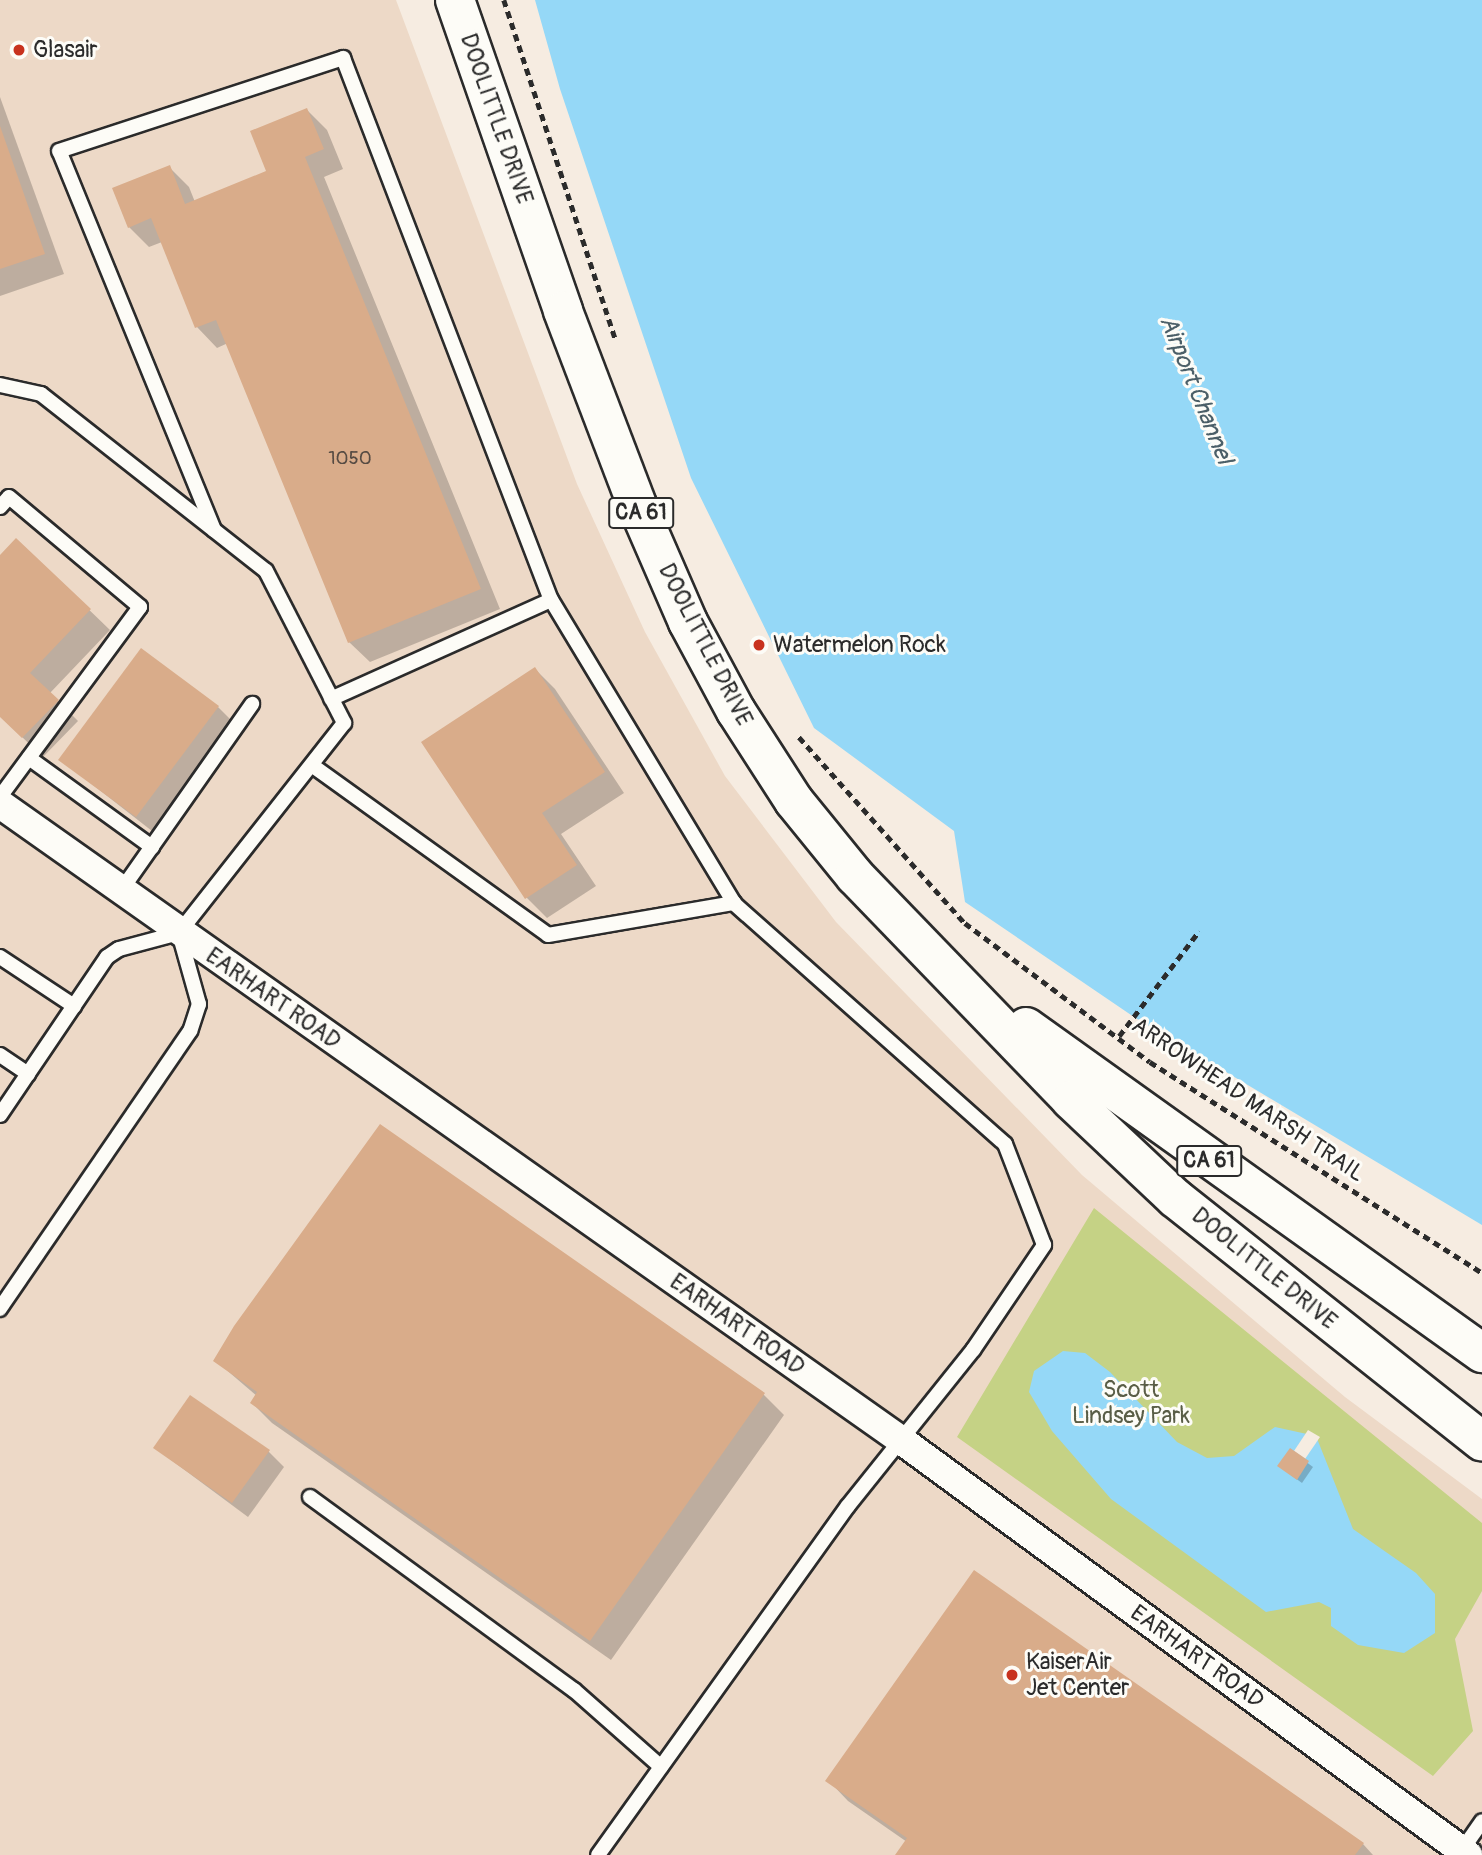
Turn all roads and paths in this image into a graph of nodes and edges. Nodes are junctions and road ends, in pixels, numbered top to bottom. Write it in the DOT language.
graph roads {
  1 [pos="455,0"];
  2 [pos="504,0"];
  3 [pos="620,351"];
  4 [pos="0,384"];
  5 [pos="0,507"];
  6 [pos="214,530"];
  7 [pos="551,600"];
  8 [pos="331,699"];
  9 [pos="251,704"];
  10 [pos="796,734"];
  11 [pos="29,758"];
  12 [pos="313,766"];
  13 [pos="0,797"];
  14 [pos="0,804"];
  15 [pos="152,847"];
  16 [pos="120,891"];
  17 [pos="734,903"];
  18 [pos="1199,931"];
  19 [pos="180,933"];
  20 [pos="0,957"];
  21 [pos="940,964"];
  22 [pos="74,1006"];
  23 [pos="1119,1036"];
  24 [pos="0,1055"];
  25 [pos="28,1074"];
  26 [pos="0,1115"];
  27 [pos="1482,1273"];
  28 [pos="0,1309"];
  29 [pos="1482,1353"];
  30 [pos="901,1440"];
  31 [pos="1482,1441"];
  32 [pos="310,1497"];
  33 [pos="661,1767"];
  34 [pos="1482,1821"];
  35 [pos="1465,1853"];
  36 [pos="598,1855"];
  1 -- 21 [label="main road, DOOLITTLE DRIVE / CA 61"];
  2 -- 3 [label="path"];
  4 -- 6 [label="lane"];
  5 -- 11 [label="lane"];
  6 -- 7 [label="lane"];
  6 -- 8 [label="lane"];
  7 -- 8 [label="lane"];
  7 -- 17 [label="lane"];
  8 -- 12 [label="lane"];
  9 -- 15 [label="lane"];
  10 -- 23 [label="path, ARROWHEAD MARSH TRAIL"];
  11 -- 13 [label="lane"];
  11 -- 15 [label="lane"];
  12 -- 17 [label="lane"];
  12 -- 19 [label="lane"];
  14 -- 16 [label="street, EARHART ROAD"];
  15 -- 16 [label="lane"];
  16 -- 19 [label="street, EARHART ROAD"];
  17 -- 30 [label="lane"];
  18 -- 23 [label="path"];
  19 -- 22 [label="lane"];
  19 -- 28 [label="lane"];
  19 -- 30 [label="street, EARHART ROAD"];
  20 -- 22 [label="lane"];
  21 -- 29 [label="main road, DOOLITTLE DRIVE / CA 61"];
  21 -- 31 [label="main road, DOOLITTLE DRIVE / CA 61"];
  22 -- 25 [label="lane"];
  23 -- 27 [label="path, ARROWHEAD MARSH TRAIL"];
  24 -- 25 [label="lane"];
  25 -- 26 [label="lane"];
  30 -- 33 [label="lane"];
  30 -- 35 [label="street, EARHART ROAD"];
  32 -- 33 [label="lane"];
  33 -- 36 [label="lane"];
  34 -- 35 [label="lane"];
}
